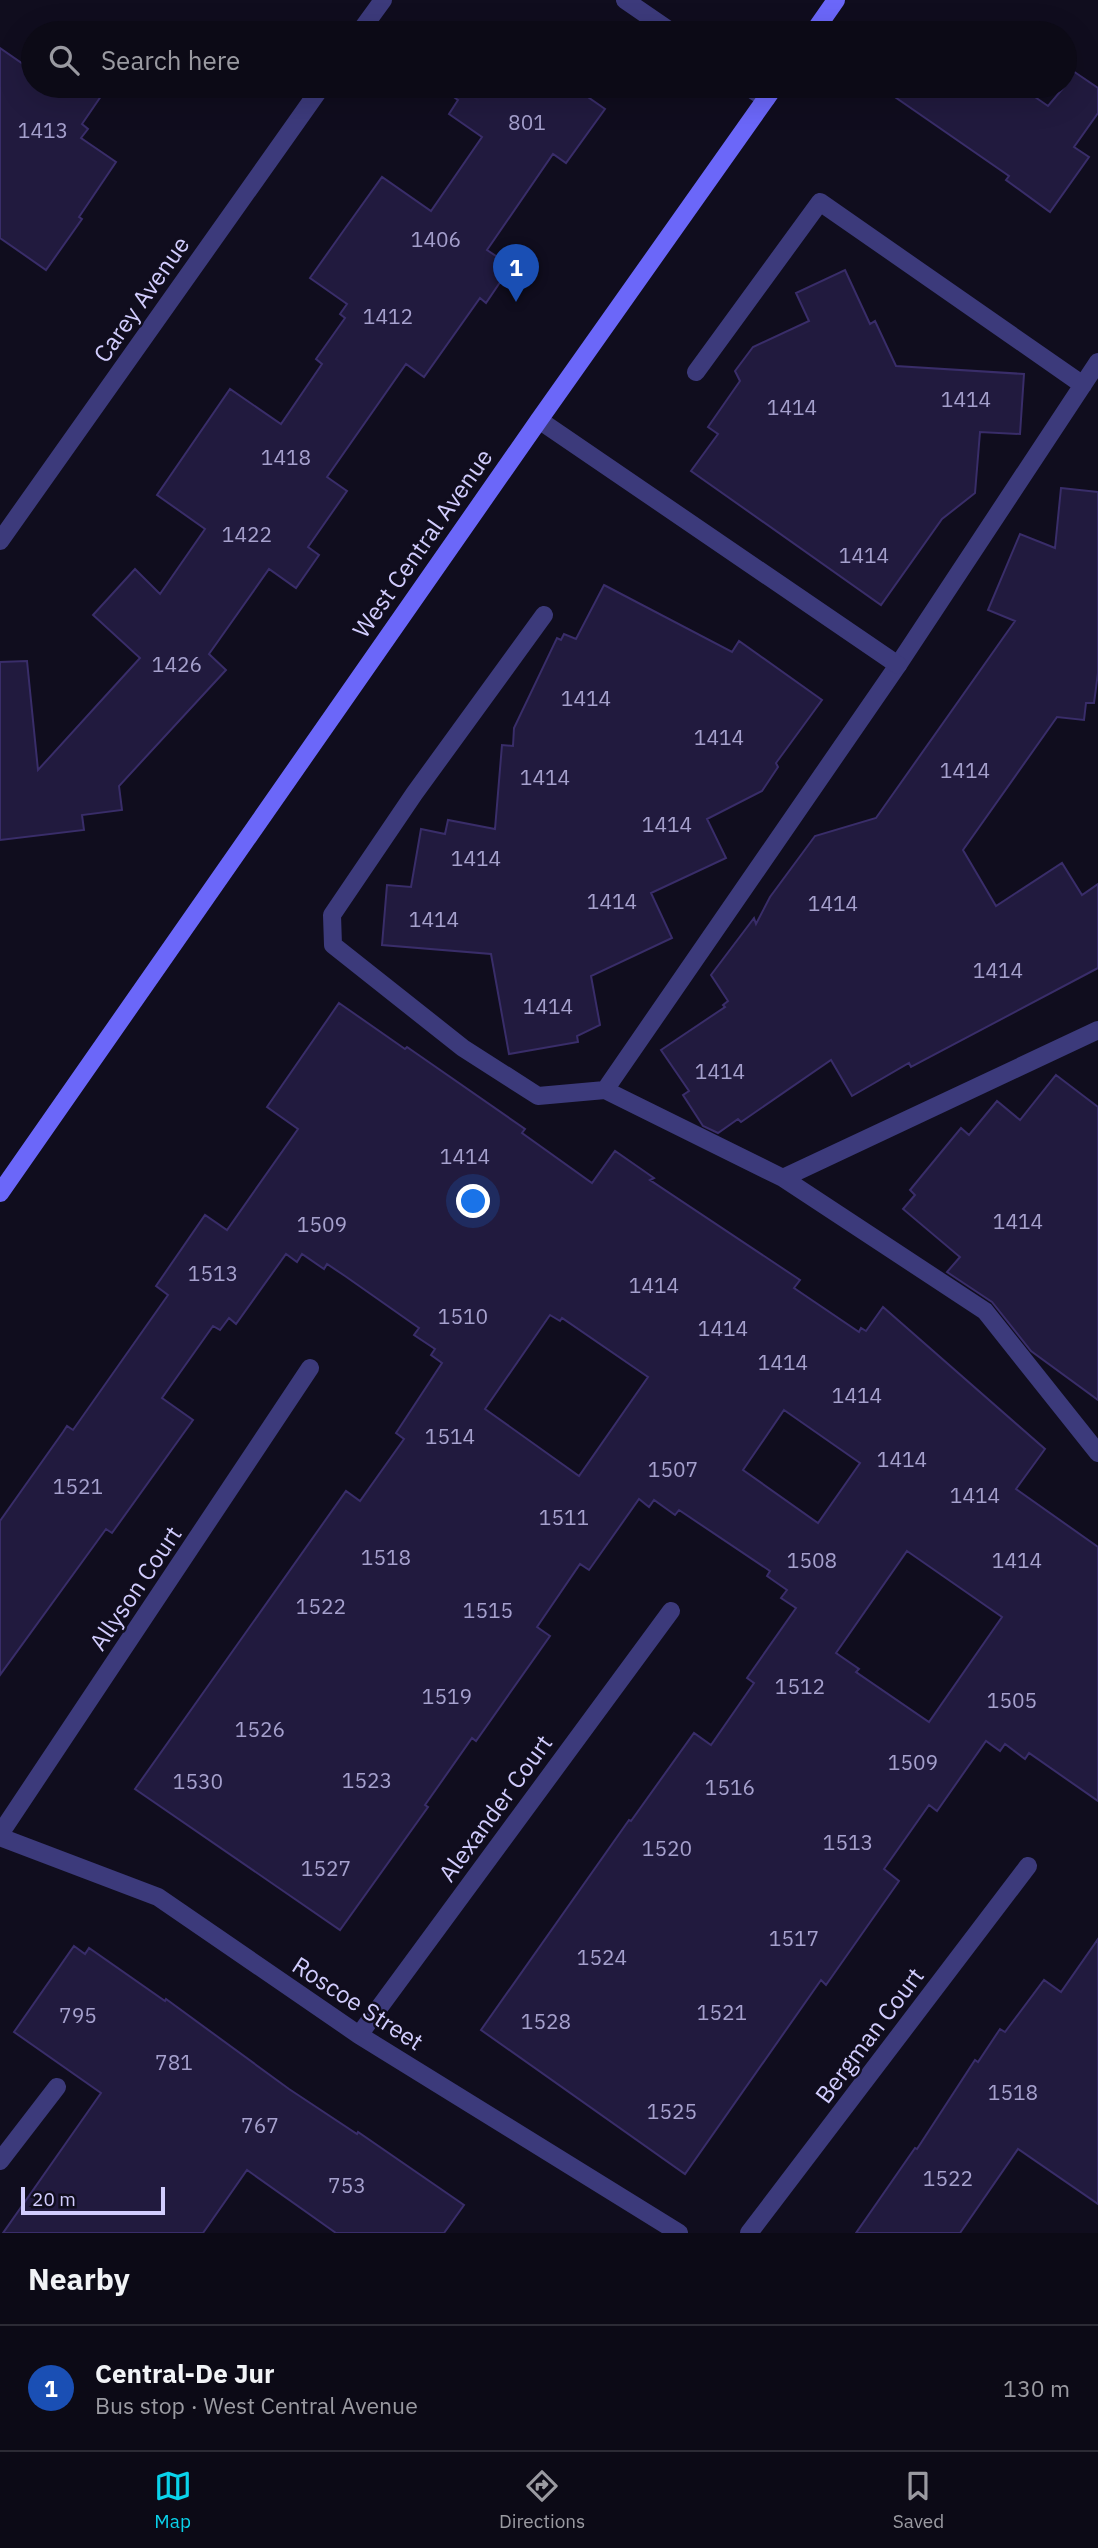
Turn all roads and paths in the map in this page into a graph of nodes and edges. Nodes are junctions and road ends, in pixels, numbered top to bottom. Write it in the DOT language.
graph roads {
  1 [pos="383,0"];
  2 [pos="625,0"];
  3 [pos="836,0"];
  4 [pos="368,21"];
  5 [pos="656,21"];
  6 [pos="821,21"];
  7 [pos="314,98"];
  8 [pos="767,98"];
  9 [pos="1098,362"];
  10 [pos="696,372"];
  11 [pos="1083,384"];
  12 [pos="539,420"];
  13 [pos="0,541"];
  14 [pos="544,615"];
  15 [pos="898,665"];
  16 [pos="1098,1030"];
  17 [pos="605,1090"];
  18 [pos="783,1178"];
  19 [pos="0,1193"];
  20 [pos="310,1368"];
  21 [pos="1098,1453"];
  22 [pos="671,1611"];
  23 [pos="0,1836"];
  24 [pos="1028,1866"];
  25 [pos="359,2035"];
  26 [pos="57,2087"];
  27 [pos="2,2154"];
  28 [pos="680,2233"];
  29 [pos="749,2233"];
  1 -- 4 [label="street"];
  2 -- 5 [label="street"];
  3 -- 6 [label="main road"];
  7 -- 13 [label="street, Carey Avenue"];
  8 -- 12 [label="main road, West Central Avenue"];
  9 -- 11 [label="street"];
  10 -- 11 [label="street"];
  11 -- 15 [label="street"];
  12 -- 15 [label="street"];
  12 -- 19 [label="main road, West Central Avenue"];
  14 -- 17 [label="street"];
  15 -- 17 [label="street"];
  16 -- 18 [label="street"];
  17 -- 18 [label="street"];
  18 -- 21 [label="street"];
  20 -- 23 [label="street, Allyson Court"];
  22 -- 25 [label="street, Alexander Court"];
  23 -- 25 [label="street, Roscoe Street"];
  24 -- 29 [label="street, Bergman Court"];
  25 -- 28 [label="street, Roscoe Street"];
  26 -- 27 [label="street"];
}
